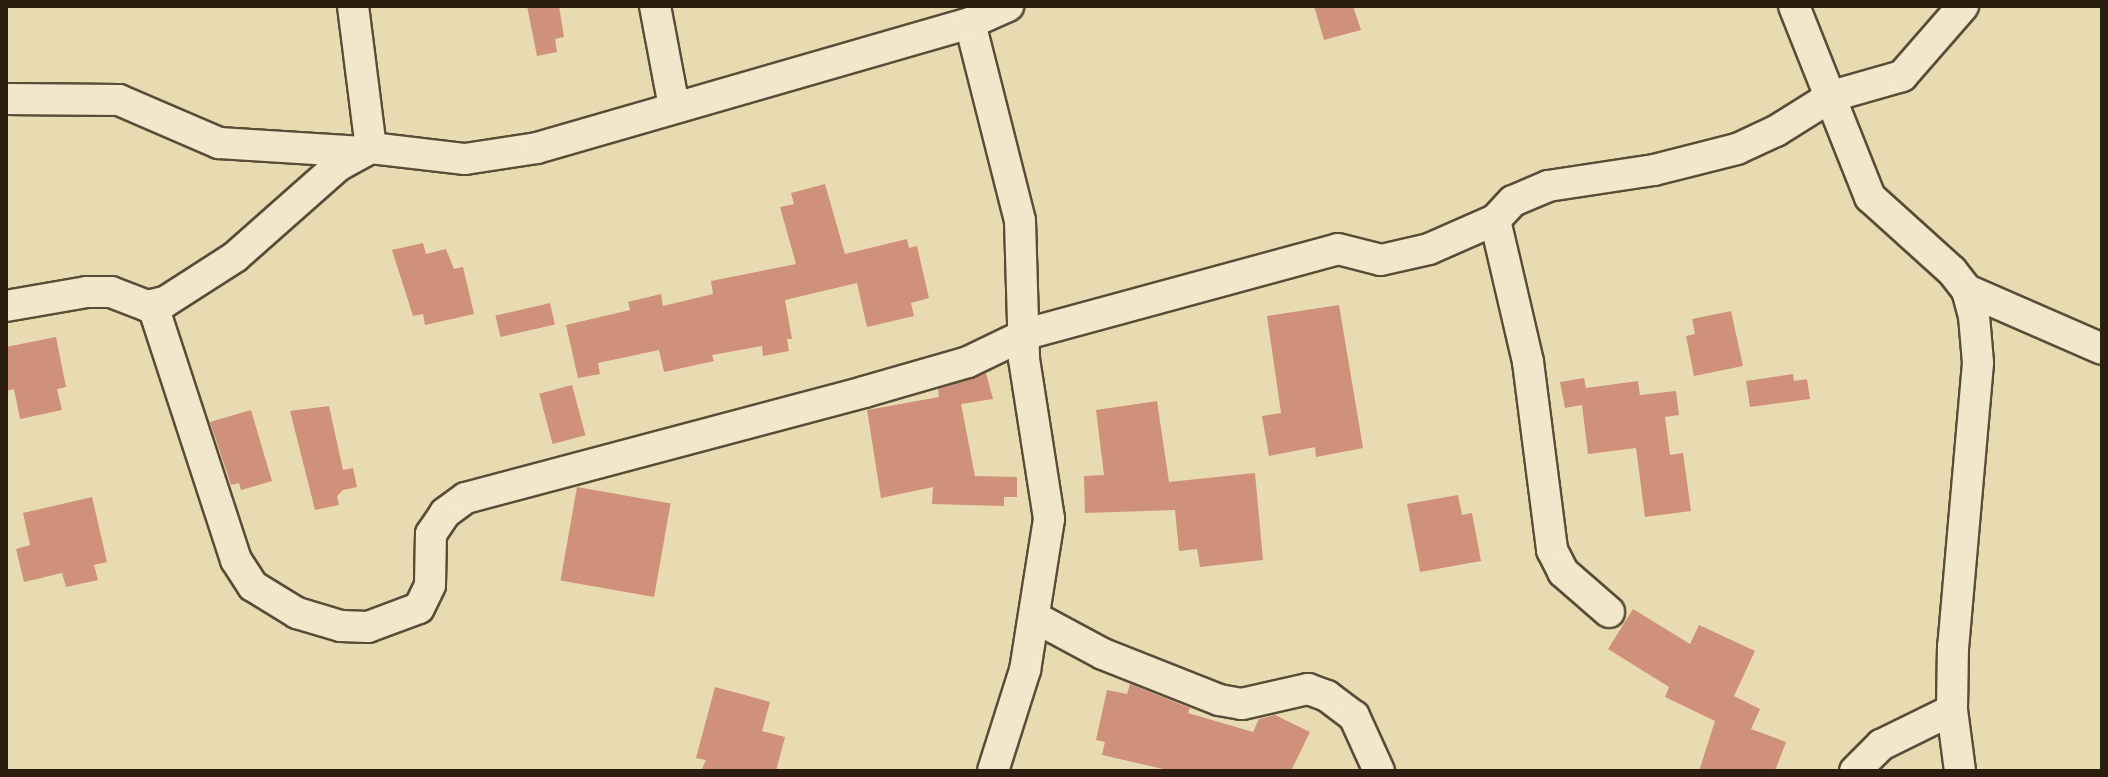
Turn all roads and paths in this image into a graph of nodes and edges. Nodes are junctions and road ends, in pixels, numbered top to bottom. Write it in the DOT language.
graph roads {
  1 [pos="353,6"];
  2 [pos="655,6"];
  3 [pos="1008,6"];
  4 [pos="1794,6"];
  5 [pos="1963,6"];
  6 [pos="970,23"];
  7 [pos="1832,96"];
  8 [pos="6,99"];
  9 [pos="674,107"];
  10 [pos="367,150"];
  11 [pos="1495,220"];
  12 [pos="1967,290"];
  13 [pos="6,306"];
  14 [pos="153,306"];
  15 [pos="1026,334"];
  16 [pos="2102,349"];
  17 [pos="1609,612"];
  18 [pos="1036,618"];
  19 [pos="1952,710"];
  20 [pos="993,771"];
  21 [pos="1379,771"];
  22 [pos="1855,771"];
  23 [pos="1960,771"];
  1 -- 10 [label="street"];
  2 -- 9 [label="street"];
  3 -- 6 [label="street"];
  4 -- 7 [label="street"];
  5 -- 7 [label="street"];
  6 -- 9 [label="street"];
  6 -- 15 [label="street"];
  7 -- 11 [label="street"];
  7 -- 12 [label="street"];
  8 -- 10 [label="street"];
  9 -- 10 [label="street"];
  10 -- 14 [label="street"];
  11 -- 15 [label="street"];
  11 -- 17 [label="street"];
  12 -- 16 [label="street"];
  12 -- 19 [label="street"];
  13 -- 14 [label="street"];
  14 -- 15 [label="street"];
  15 -- 18 [label="street"];
  18 -- 20 [label="street"];
  18 -- 21 [label="street"];
  19 -- 22 [label="street"];
  19 -- 23 [label="street"];
}
